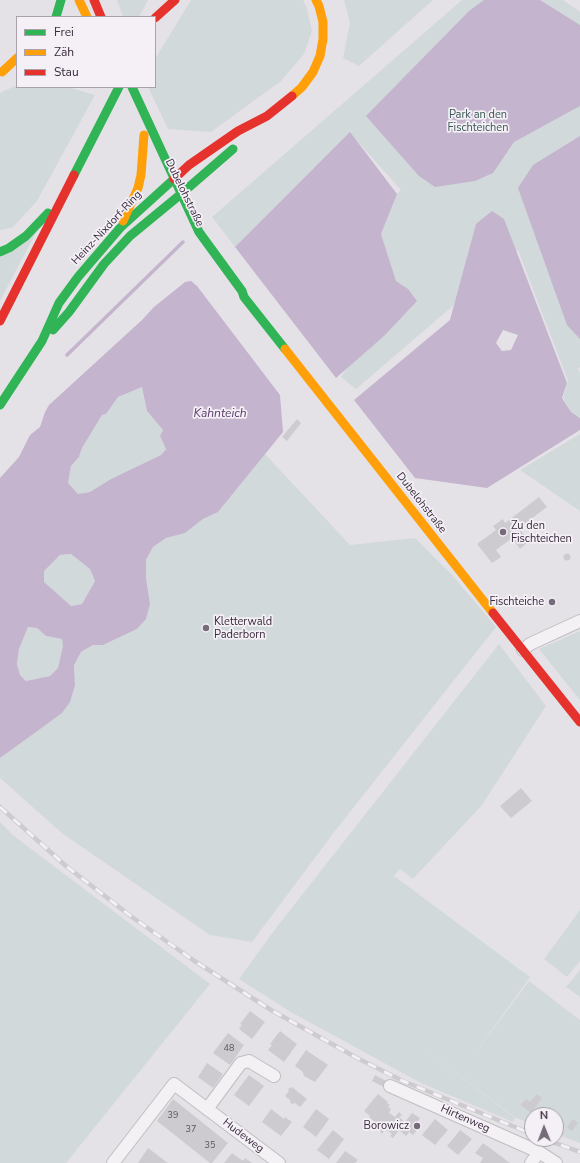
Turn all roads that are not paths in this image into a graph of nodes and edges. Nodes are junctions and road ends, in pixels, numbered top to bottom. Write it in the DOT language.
graph roads {
  1 [pos="61,0"];
  2 [pos="79,0"];
  3 [pos="94,0"];
  4 [pos="164,0"];
  5 [pos="175,0"];
  6 [pos="316,0"];
  7 [pos="56,16"];
  8 [pos="87,16"];
  9 [pos="100,16"];
  10 [pos="156,16"];
  11 [pos="156,17"];
  12 [pos="16,59"];
  13 [pos="16,66"];
  14 [pos="1,73"];
  15 [pos="132,88"];
  16 [pos="121,89"];
  17 [pos="267,116"];
  18 [pos="248,136"];
  19 [pos="238,145"];
  20 [pos="152,154"];
  21 [pos="174,179"];
  22 [pos="164,182"];
  23 [pos="181,194"];
  24 [pos="63,198"];
  25 [pos="172,200"];
  26 [pos="179,212"];
  27 [pos="185,223"];
  28 [pos="120,228"];
  29 [pos="0,252"];
  30 [pos="244,297"];
  31 [pos="0,320"];
  32 [pos="42,342"];
  33 [pos="0,405"];
  34 [pos="580,621"];
  35 [pos="523,650"];
  36 [pos="580,722"];
  37 [pos="274,1076"];
  38 [pos="390,1086"];
  39 [pos="207,1109"];
  40 [pos="539,1152"];
  41 [pos="113,1163"];
  42 [pos="279,1163"];
  43 [pos="531,1163"];
  44 [pos="556,1163"];
  1 -- 7 [label="main road"];
  2 -- 8 [label="main road"];
  3 -- 9 [label="main road"];
  4 -- 10 [label="main road"];
  5 -- 11 [label="main road"];
  6 -- 17 [label="main road"];
  12 -- 14 [label="main road"];
  13 -- 14 [label="main road"];
  15 -- 21 [label="main road, Dubelohstraße"];
  16 -- 24 [label="main road"];
  17 -- 18 [label="main road"];
  17 -- 21 [label="main road, Heinz-Nixdorf-Ring"];
  19 -- 23 [label="main road, Heinz-Nixdorf-Ring"];
  20 -- 28 [label="main road, Dubelohstraße"];
  21 -- 22 [label="main road, Heinz-Nixdorf-Ring"];
  21 -- 23 [label="main road, Dubelohstraße"];
  22 -- 25 [label="main road, Dubelohstraße"];
  22 -- 28 [label="main road, Heinz-Nixdorf-Ring"];
  23 -- 25 [label="main road, Heinz-Nixdorf-Ring"];
  23 -- 30 [label="main road, Dubelohstraße"];
  24 -- 29 [label="main road"];
  24 -- 31 [label="main road"];
  25 -- 26 [label="main road, Dubelohstraße"];
  25 -- 32 [label="main road, Heinz-Nixdorf-Ring"];
  27 -- 30 [label="main road, Dubelohstraße"];
  28 -- 32 [label="main road, Heinz-Nixdorf-Ring"];
  30 -- 35 [label="main road, Dubelohstraße"];
  32 -- 33 [label="main road, Heinz-Nixdorf-Ring"];
  34 -- 35 [label="street"];
  35 -- 36 [label="main road, Dubelohstraße"];
  37 -- 39 [label="street"];
  38 -- 40 [label="street, Hirtenweg"];
  39 -- 41 [label="street, Hudeweg"];
  39 -- 42 [label="street, Hudeweg"];
  40 -- 43 [label="street"];
  40 -- 44 [label="street, Hirtenweg"];
}
